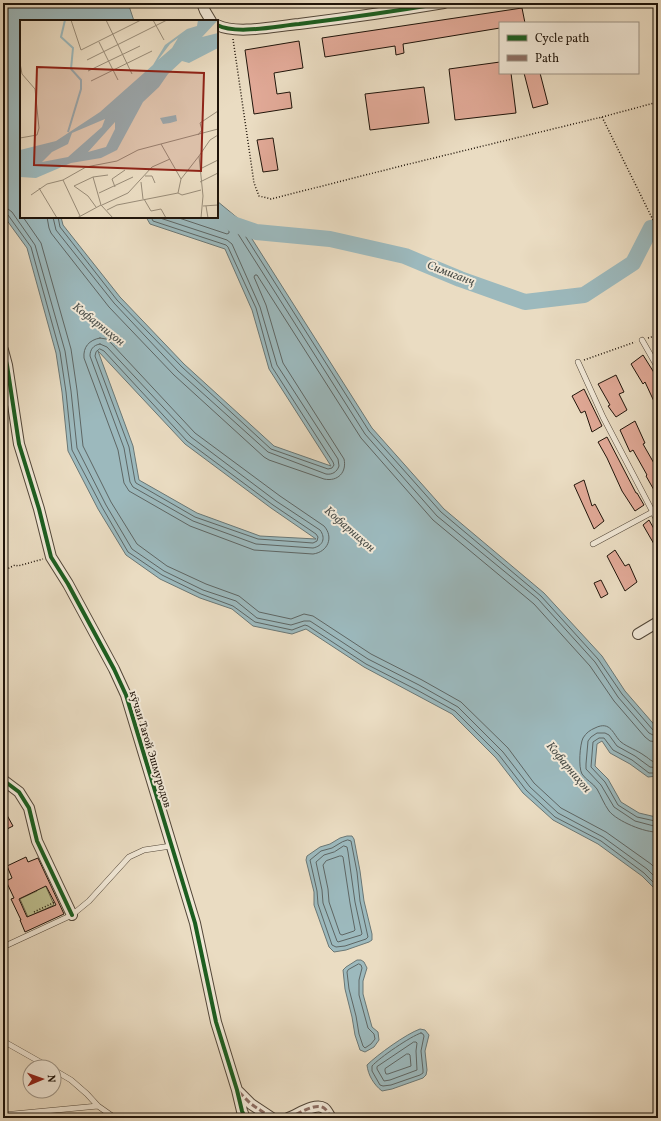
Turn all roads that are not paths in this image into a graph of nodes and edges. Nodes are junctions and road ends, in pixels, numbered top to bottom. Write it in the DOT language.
graph roads {
  1 [pos="202,3"];
  2 [pos="444,3"];
  3 [pos="212,20"];
  4 [pos="218,25"];
  5 [pos="642,340"];
  6 [pos="3,350"];
  7 [pos="578,362"];
  8 [pos="658,368"];
  9 [pos="658,509"];
  10 [pos="652,512"];
  11 [pos="658,522"];
  12 [pos="593,544"];
  13 [pos="658,622"];
  14 [pos="638,634"];
  15 [pos="3,780"];
  16 [pos="171,846"];
  17 [pos="72,915"];
  18 [pos="3,947"];
  19 [pos="3,1041"];
  20 [pos="35,1059"];
  21 [pos="62,1075"];
  22 [pos="238,1090"];
  23 [pos="98,1106"];
  24 [pos="3,1115"];
  25 [pos="13,1116"];
  26 [pos="115,1118"];
  27 [pos="245,1118"];
  28 [pos="272,1118"];
  29 [pos="288,1118"];
  30 [pos="331,1118"];
  1 -- 3 [label="street"];
  2 -- 4 [label="street"];
  5 -- 8 [label="lane"];
  6 -- 16 [label="street, кӯчаи Тағой Эшмуродов"];
  7 -- 10 [label="lane"];
  9 -- 10 [label="lane"];
  10 -- 11 [label="lane"];
  10 -- 12 [label="lane"];
  13 -- 14 [label="street"];
  15 -- 17 [label="street"];
  16 -- 17 [label="lane"];
  16 -- 22 [label="street, кӯчаи Тағой Эшмуродов"];
  17 -- 18 [label="lane"];
  19 -- 20 [label="lane"];
  21 -- 23 [label="lane"];
  22 -- 27 [label="street, кӯчаи Тағой Эшмуродов"];
  22 -- 28 [label="street"];
  23 -- 25 [label="lane"];
  23 -- 26 [label="lane"];
  24 -- 25 [label="lane"];
  29 -- 30 [label="street"];
}
